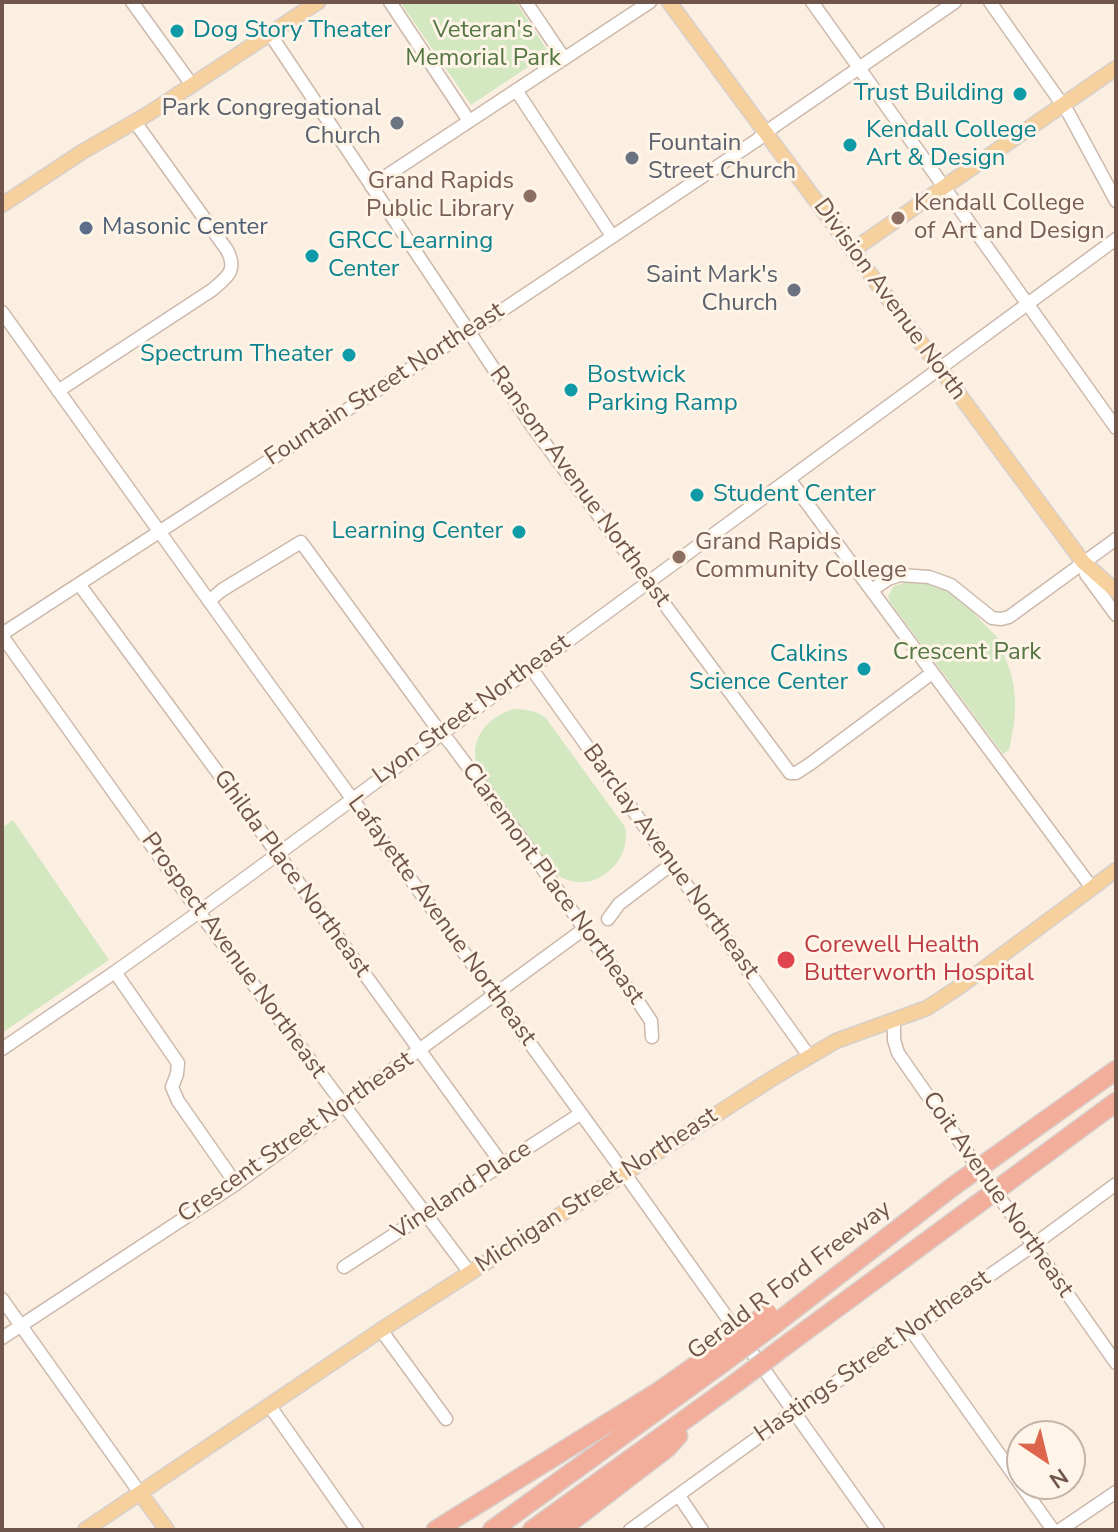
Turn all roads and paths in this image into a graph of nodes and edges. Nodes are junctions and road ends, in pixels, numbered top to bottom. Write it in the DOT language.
graph roads {
  1 [pos="132,2"];
  2 [pos="390,2"];
  3 [pos="526,2"];
  4 [pos="650,2"];
  5 [pos="669,2"];
  6 [pos="812,2"];
  7 [pos="955,2"];
  8 [pos="990,2"];
  9 [pos="312,4"];
  10 [pos="270,34"];
  11 [pos="564,58"];
  12 [pos="859,67"];
  13 [pos="1116,68"];
  14 [pos="192,85"];
  15 [pos="516,90"];
  16 [pos="1063,105"];
  17 [pos="469,121"];
  18 [pos="135,122"];
  19 [pos="766,133"];
  20 [pos="371,186"];
  21 [pos="944,187"];
  22 [pos="1116,201"];
  23 [pos="2,205"];
  24 [pos="612,236"];
  25 [pos="1116,239"];
  26 [pos="853,250"];
  27 [pos="1027,304"];
  28 [pos="2,312"];
  29 [pos="468,332"];
  30 [pos="940,368"];
  31 [pos="58,391"];
  32 [pos="1116,428"];
  33 [pos="789,479"];
  34 [pos="159,531"];
  35 [pos="1116,539"];
  36 [pos="1083,562"];
  37 [pos="647,581"];
  38 [pos="79,584"];
  39 [pos="872,590"];
  40 [pos="1116,591"];
  41 [pos="209,601"];
  42 [pos="1116,615"];
  43 [pos="2,635"];
  44 [pos="531,668"];
  45 [pos="932,673"];
  46 [pos="441,733"];
  47 [pos="352,799"];
  48 [pos="277,853"];
  49 [pos="672,864"];
  50 [pos="1116,870"];
  51 [pos="1092,888"];
  52 [pos="199,912"];
  53 [pos="608,919"];
  54 [pos="584,929"];
  55 [pos="115,972"];
  56 [pos="495,994"];
  57 [pos="894,1021"];
  58 [pos="652,1037"];
  59 [pos="2,1049"];
  60 [pos="419,1051"];
  61 [pos="809,1056"];
  62 [pos="1116,1070"];
  63 [pos="1116,1102"];
  64 [pos="343,1106"];
  65 [pos="580,1114"];
  66 [pos="1116,1117"];
  67 [pos="502,1164"];
  68 [pos="625,1174"];
  69 [pos="236,1184"];
  70 [pos="1116,1184"];
  71 [pos="424,1215"];
  72 [pos="1032,1246"];
  73 [pos="910,1255"];
  74 [pos="344,1267"];
  75 [pos="470,1273"];
  76 [pos="2,1299"];
  77 [pos="21,1325"];
  78 [pos="381,1330"];
  79 [pos="911,1330"];
  80 [pos="2,1338"];
  81 [pos="720,1357"];
  82 [pos="1116,1363"];
  83 [pos="713,1400"];
  84 [pos="269,1405"];
  85 [pos="793,1412"];
  86 [pos="446,1419"];
  87 [pos="1116,1492"];
  88 [pos="140,1493"];
  89 [pos="679,1496"];
  90 [pos="85,1530"];
  91 [pos="167,1530"];
  92 [pos="357,1530"];
  93 [pos="436,1530"];
  94 [pos="492,1530"];
  95 [pos="532,1530"];
  96 [pos="560,1530"];
  97 [pos="630,1530"];
  98 [pos="702,1530"];
  99 [pos="878,1530"];
  100 [pos="1053,1530"];
  101 [pos="1060,1530"];
  1 -- 14 [label="street"];
  2 -- 17 [label="street"];
  3 -- 11 [label="street"];
  4 -- 11 [label="street"];
  5 -- 19 [label="main road, Division Avenue North"];
  6 -- 12 [label="street"];
  7 -- 12 [label="street, Fountain Street Northeast"];
  8 -- 16 [label="street"];
  9 -- 10 [label="main road"];
  10 -- 14 [label="main road"];
  10 -- 20 [label="street, Ransom Avenue Northeast"];
  11 -- 15 [label="street"];
  12 -- 19 [label="street, Fountain Street Northeast"];
  12 -- 21 [label="street"];
  13 -- 16 [label="main road"];
  14 -- 18 [label="main road"];
  15 -- 17 [label="street"];
  15 -- 24 [label="street"];
  16 -- 21 [label="main road"];
  16 -- 22 [label="street"];
  17 -- 20 [label="street"];
  18 -- 23 [label="main road"];
  18 -- 31 [label="street"];
  19 -- 24 [label="street, Fountain Street Northeast"];
  19 -- 26 [label="main road, Division Avenue North"];
  20 -- 29 [label="street, Ransom Avenue Northeast"];
  21 -- 26 [label="main road"];
  21 -- 27 [label="street"];
  24 -- 29 [label="street, Fountain Street Northeast"];
  25 -- 27 [label="street, Lyon Street Northeast"];
  26 -- 30 [label="main road, Division Avenue North"];
  27 -- 30 [label="street, Lyon Street Northeast"];
  27 -- 32 [label="street"];
  28 -- 31 [label="street, Lafayette Avenue Northeast"];
  29 -- 34 [label="street, Fountain Street Northeast"];
  29 -- 37 [label="street, Ransom Avenue Northeast"];
  30 -- 33 [label="street, Lyon Street Northeast"];
  30 -- 36 [label="main road, Division Avenue North"];
  31 -- 34 [label="street, Lafayette Avenue Northeast"];
  33 -- 37 [label="street, Lyon Street Northeast"];
  33 -- 39 [label="street"];
  34 -- 38 [label="street, Fountain Street Northeast"];
  34 -- 41 [label="street, Lafayette Avenue Northeast"];
  35 -- 36 [label="street"];
  36 -- 39 [label="street"];
  36 -- 40 [label="main road, Division Avenue North"];
  36 -- 42 [label="street"];
  37 -- 44 [label="street, Lyon Street Northeast"];
  37 -- 45 [label="street, Ransom Avenue Northeast"];
  38 -- 43 [label="street, Fountain Street Northeast"];
  38 -- 48 [label="street, Ghilda Place Northeast"];
  39 -- 45 [label="street"];
  41 -- 46 [label="street, Claremont Place Northeast"];
  41 -- 47 [label="street, Lafayette Avenue Northeast"];
  43 -- 52 [label="street, Prospect Avenue Northeast"];
  44 -- 46 [label="street, Lyon Street Northeast"];
  44 -- 49 [label="street, Barclay Avenue Northeast"];
  45 -- 51 [label="street"];
  46 -- 47 [label="street, Lyon Street Northeast"];
  46 -- 54 [label="street, Claremont Place Northeast"];
  47 -- 48 [label="street, Lyon Street Northeast"];
  47 -- 56 [label="street, Lafayette Avenue Northeast"];
  48 -- 52 [label="street, Lyon Street Northeast"];
  48 -- 60 [label="street, Ghilda Place Northeast"];
  49 -- 53 [label="street"];
  49 -- 61 [label="street, Barclay Avenue Northeast"];
  50 -- 51 [label="main road, Michigan Street Northeast"];
  51 -- 57 [label="main road, Michigan Street Northeast"];
  52 -- 55 [label="street, Lyon Street Northeast"];
  52 -- 64 [label="street, Prospect Avenue Northeast"];
  54 -- 56 [label="street, Crescent Street Northeast"];
  54 -- 58 [label="street, Claremont Place Northeast"];
  55 -- 59 [label="street, Lyon Street Northeast"];
  55 -- 69 [label="street"];
  56 -- 60 [label="street, Crescent Street Northeast"];
  56 -- 65 [label="street, Lafayette Avenue Northeast"];
  57 -- 61 [label="main road, Michigan Street Northeast"];
  57 -- 72 [label="street, Coit Avenue Northeast, bridge"];
  60 -- 64 [label="street, Crescent Street Northeast"];
  60 -- 67 [label="street, Ghilda Place Northeast"];
  61 -- 68 [label="main road, Michigan Street Northeast"];
  62 -- 81 [label="highway, Gerald R Ford Freeway, bridge"];
  63 -- 73 [label="highway, Gerald R Ford Freeway"];
  64 -- 69 [label="street, Crescent Street Northeast"];
  64 -- 71 [label="street, Prospect Avenue Northeast"];
  65 -- 67 [label="street, Vineland Place"];
  65 -- 68 [label="street, Lafayette Avenue Northeast"];
  66 -- 73 [label="highway"];
  67 -- 71 [label="street, Vineland Place"];
  68 -- 75 [label="main road, Michigan Street Northeast"];
  68 -- 85 [label="street, Lafayette Avenue Northeast"];
  69 -- 77 [label="street, Crescent Street Northeast"];
  70 -- 72 [label="street, Hastings Street Northeast"];
  71 -- 74 [label="street, Vineland Place"];
  71 -- 75 [label="street, Prospect Avenue Northeast"];
  72 -- 79 [label="street, Hastings Street Northeast"];
  72 -- 82 [label="street, Coit Avenue Northeast"];
  73 -- 83 [label="highway, Gerald R Ford Freeway, bridge"];
  75 -- 78 [label="main road, Michigan Street Northeast"];
  76 -- 77 [label="street"];
  77 -- 80 [label="street, Crescent Street Northeast"];
  77 -- 88 [label="street"];
  78 -- 84 [label="main road, Michigan Street Northeast"];
  78 -- 86 [label="street"];
  79 -- 85 [label="street, Hastings Street Northeast"];
  79 -- 100 [label="street"];
  81 -- 93 [label="highway"];
  81 -- 94 [label="highway, Gerald R Ford Freeway"];
  83 -- 95 [label="highway, Gerald R Ford Freeway"];
  83 -- 96 [label="highway"];
  84 -- 88 [label="main road, Michigan Street Northeast"];
  84 -- 92 [label="street"];
  85 -- 89 [label="street, Hastings Street Northeast"];
  85 -- 99 [label="street, Lafayette Avenue Northeast"];
  87 -- 101 [label="street"];
  88 -- 90 [label="main road, Michigan Street Northeast"];
  88 -- 91 [label="main road"];
  89 -- 97 [label="street, Hastings Street Northeast"];
  89 -- 98 [label="street"];
}
